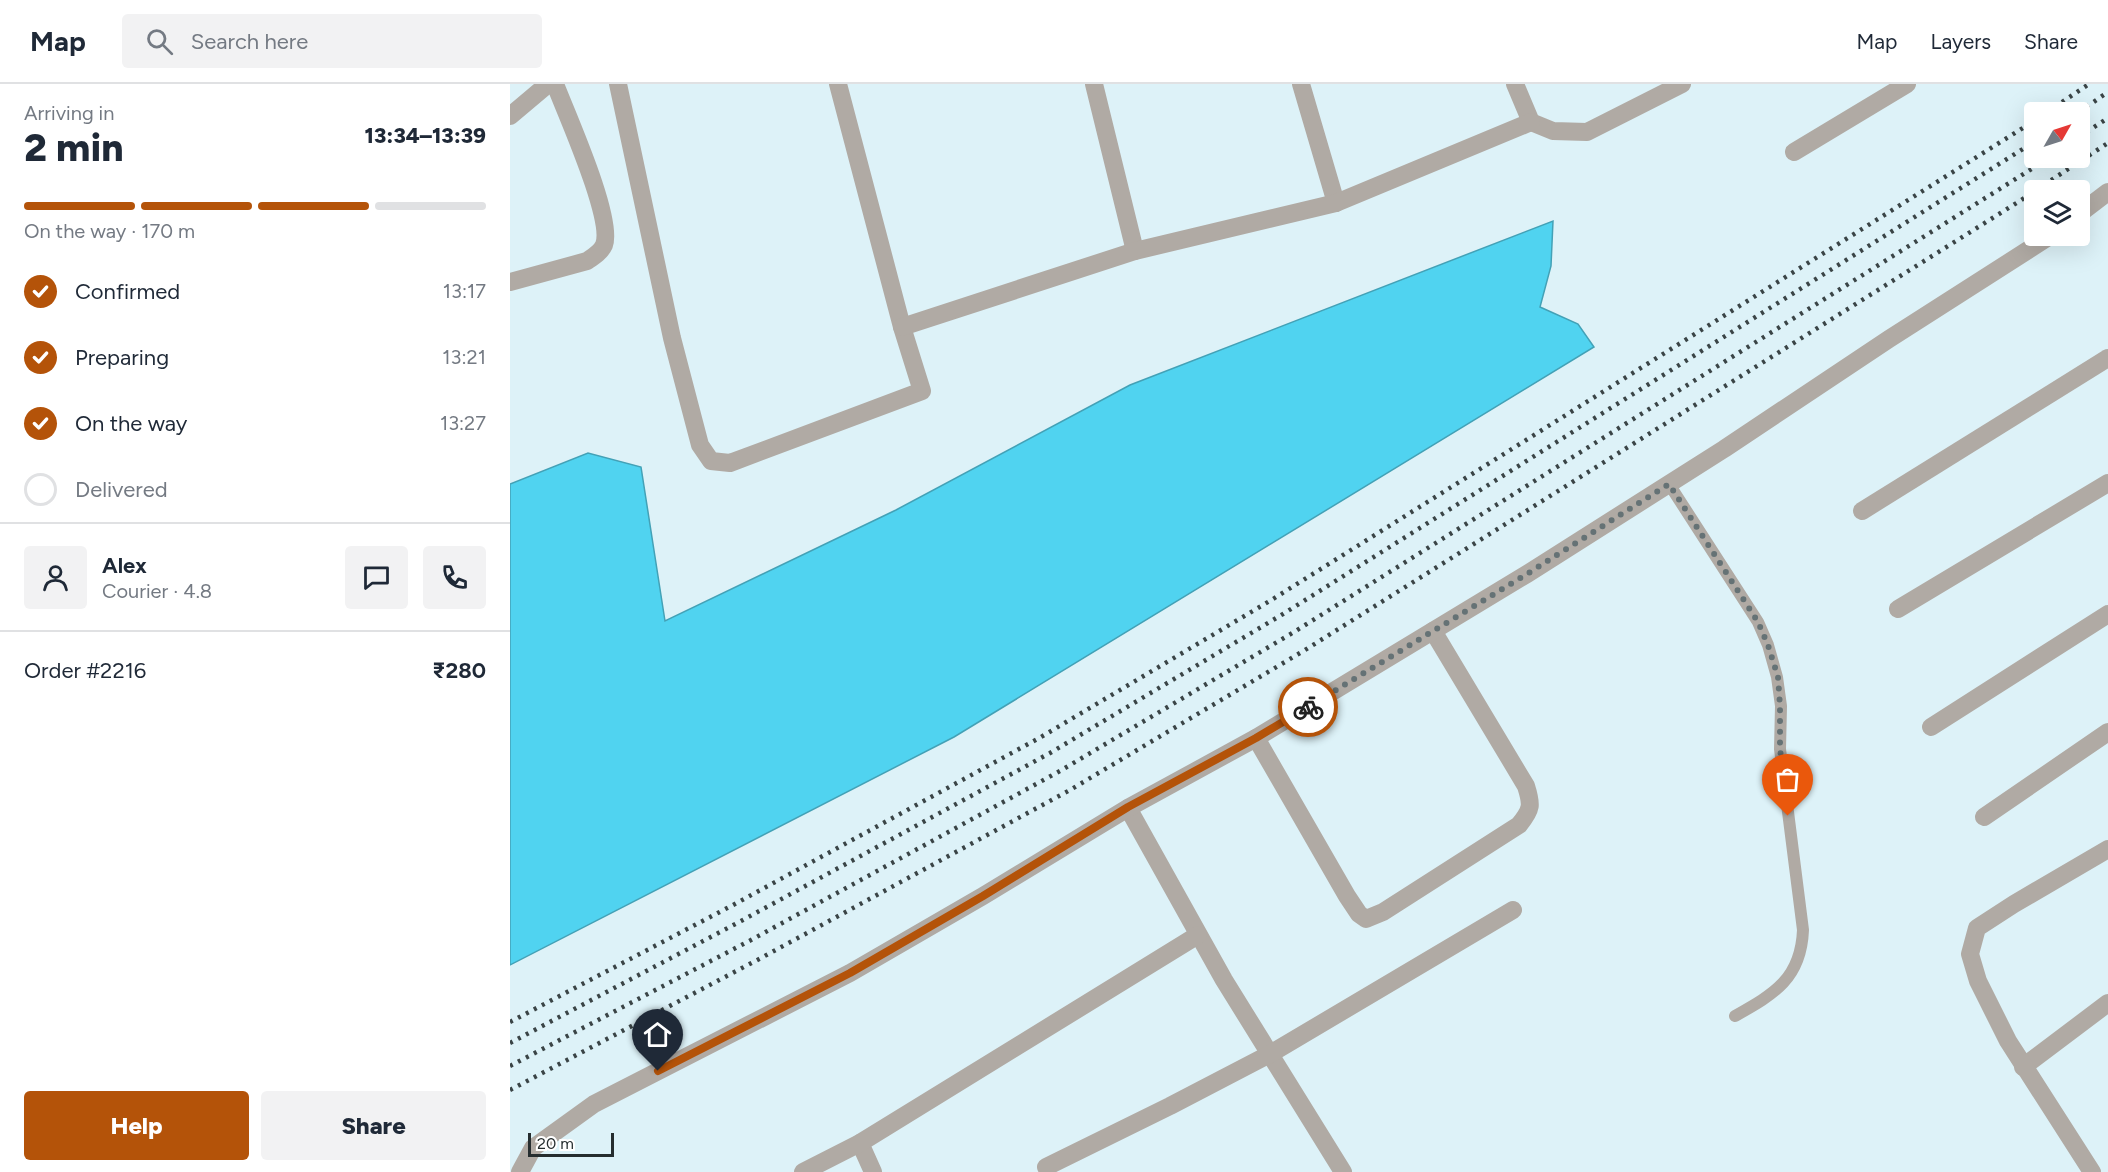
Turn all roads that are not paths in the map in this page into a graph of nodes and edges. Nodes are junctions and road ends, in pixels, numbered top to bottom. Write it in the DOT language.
graph roads {
  1 [pos="548,84"];
  2 [pos="555,84"];
  3 [pos="618,84"];
  4 [pos="838,84"];
  5 [pos="1094,84"];
  6 [pos="1301,84"];
  7 [pos="1515,84"];
  8 [pos="1682,84"];
  9 [pos="1907,84"];
  10 [pos="510,116"];
  11 [pos="1531,122"];
  12 [pos="1794,152"];
  13 [pos="2108,193"];
  14 [pos="1336,203"];
  15 [pos="2090,206"];
  16 [pos="2034,246"];
  17 [pos="1136,251"];
  18 [pos="510,282"];
  19 [pos="902,327"];
  20 [pos="2108,358"];
  21 [pos="2108,483"];
  22 [pos="1669,484"];
  23 [pos="1862,511"];
  24 [pos="1898,609"];
  25 [pos="2108,614"];
  26 [pos="1433,631"];
  27 [pos="1931,727"];
  28 [pos="2108,732"];
  29 [pos="1256,738"];
  30 [pos="1128,807"];
  31 [pos="1984,817"];
  32 [pos="2108,849"];
  33 [pos="1513,910"];
  34 [pos="1198,935"];
  35 [pos="2108,1004"];
  36 [pos="1735,1016"];
  37 [pos="1270,1054"];
  38 [pos="2024,1067"];
  39 [pos="860,1143"];
  40 [pos="1046,1167"];
  41 [pos="520,1172"];
  42 [pos="803,1172"];
  43 [pos="873,1172"];
  44 [pos="1343,1172"];
  45 [pos="2092,1172"];
  1 -- 10 [label="street"];
  2 -- 18 [label="street"];
  3 -- 19 [label="street"];
  4 -- 19 [label="street"];
  5 -- 17 [label="street"];
  6 -- 14 [label="street"];
  7 -- 11 [label="street"];
  8 -- 11 [label="street"];
  9 -- 12 [label="street"];
  11 -- 14 [label="street"];
  13 -- 15 [label="street"];
  14 -- 17 [label="street"];
  16 -- 22 [label="street"];
  17 -- 19 [label="street"];
  20 -- 23 [label="street"];
  21 -- 24 [label="street"];
  22 -- 26 [label="street"];
  22 -- 36 [label="lane"];
  25 -- 27 [label="street"];
  26 -- 29 [label="street"];
  26 -- 29 [label="street"];
  28 -- 31 [label="street"];
  29 -- 30 [label="street"];
  30 -- 34 [label="street"];
  30 -- 41 [label="street"];
  32 -- 38 [label="street"];
  33 -- 37 [label="street"];
  34 -- 37 [label="street"];
  34 -- 39 [label="street"];
  35 -- 38 [label="street"];
  37 -- 40 [label="street"];
  37 -- 44 [label="street"];
  38 -- 45 [label="street"];
  39 -- 42 [label="street"];
  39 -- 43 [label="street"];
}
